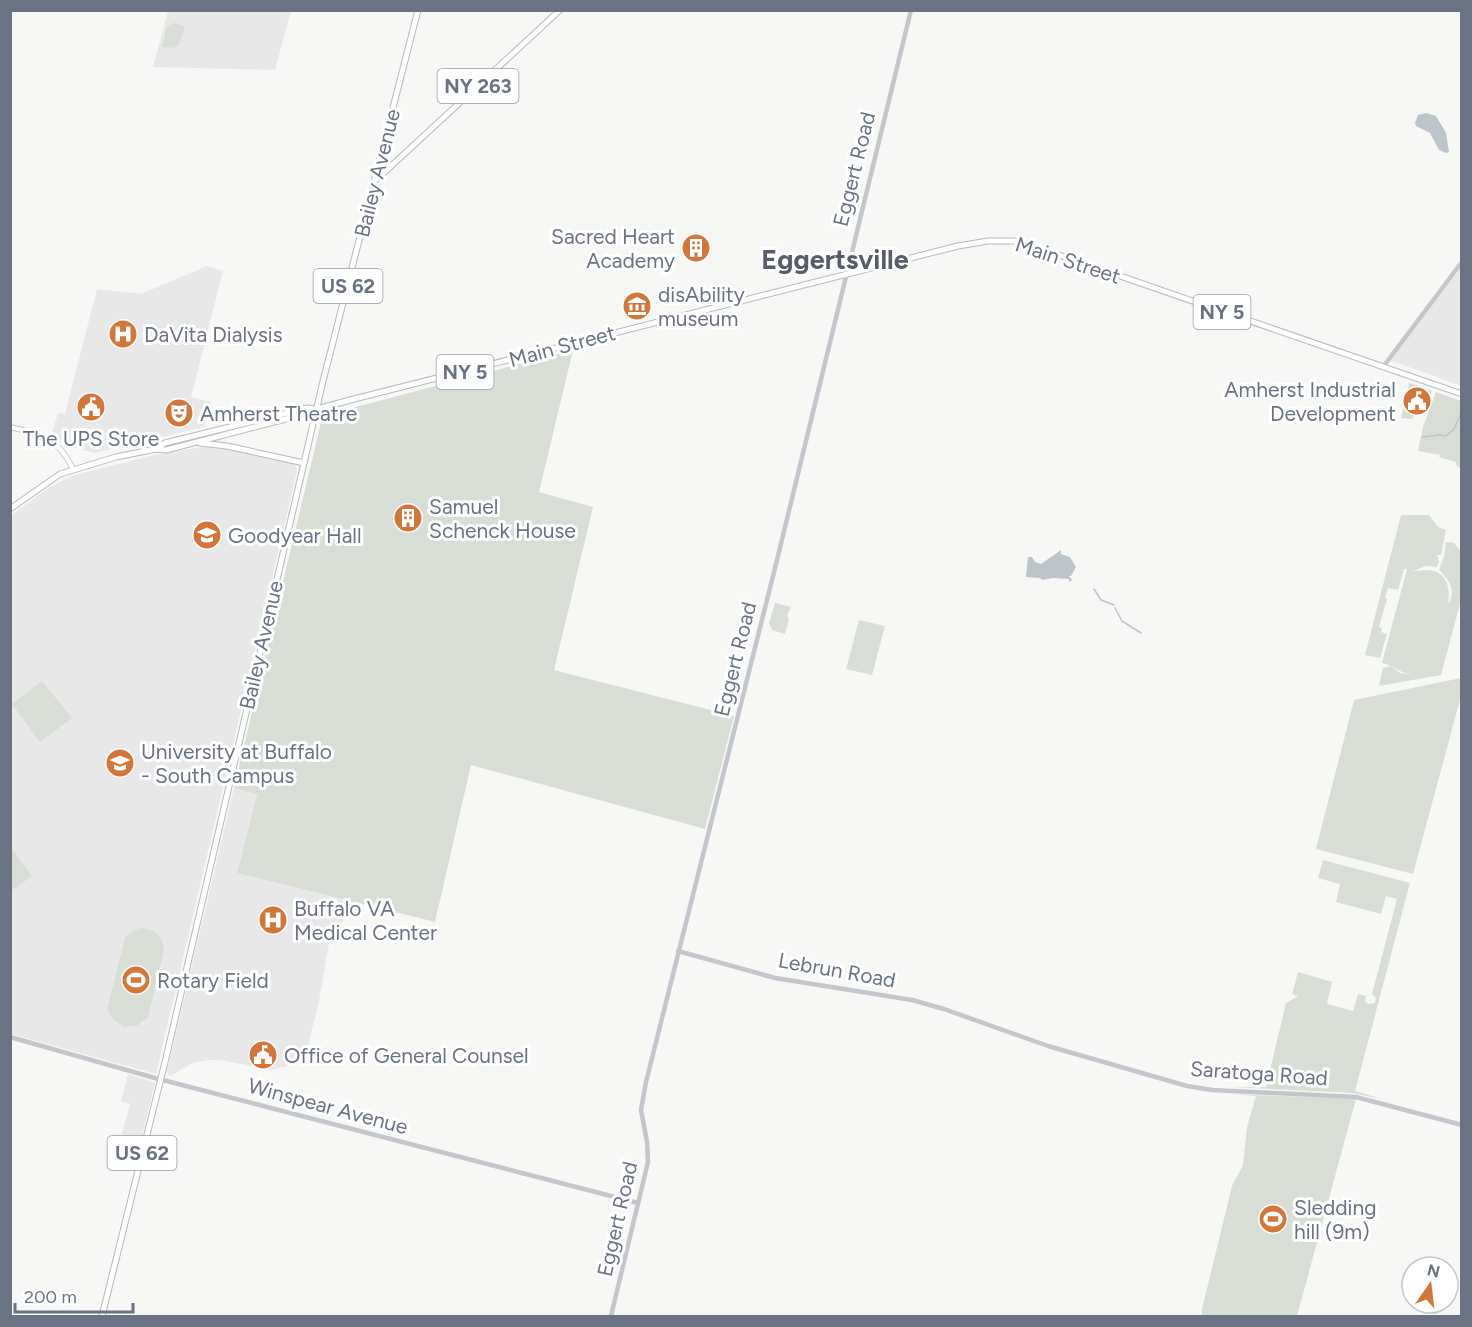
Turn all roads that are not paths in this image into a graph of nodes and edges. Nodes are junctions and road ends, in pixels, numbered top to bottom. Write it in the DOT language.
graph roads {
  1 [pos="418,10"];
  2 [pos="560,10"];
  3 [pos="911,10"];
  4 [pos="381,157"];
  5 [pos="396,162"];
  6 [pos="375,181"];
  7 [pos="1461,261"];
  8 [pos="845,275"];
  9 [pos="1383,367"];
  10 [pos="1461,394"];
  11 [pos="316,409"];
  12 [pos="10,427"];
  13 [pos="194,443"];
  14 [pos="156,449"];
  15 [pos="304,463"];
  16 [pos="73,469"];
  17 [pos="10,509"];
  18 [pos="678,951"];
  19 [pos="988,1026"];
  20 [pos="10,1037"];
  21 [pos="160,1079"];
  22 [pos="1461,1125"];
  23 [pos="638,1203"];
  24 [pos="102,1317"];
  25 [pos="611,1317"];
  1 -- 4 [label="main road, Bailey Avenue / US 62"];
  2 -- 5 [label="main road, NY 263"];
  3 -- 8 [label="street, Eggert Road"];
  4 -- 5 [label="main road"];
  4 -- 6 [label="main road, Bailey Avenue / US 62"];
  5 -- 6 [label="main road, NY 263"];
  6 -- 11 [label="main road, Bailey Avenue / US 62"];
  7 -- 9 [label="street"];
  8 -- 9 [label="main road, Main Street / NY 5"];
  8 -- 11 [label="main road, Main Street / NY 5"];
  8 -- 18 [label="street, Eggert Road"];
  9 -- 10 [label="main road, Main Street / NY 5"];
  11 -- 13 [label="main road, Main Street / NY 5"];
  11 -- 14 [label="main road, Main Street / NY 5"];
  11 -- 15 [label="main road, Bailey Avenue / US 62"];
  12 -- 16 [label="main road"];
  13 -- 14 [label="main road, Main Street / NY 5"];
  13 -- 15 [label="main road"];
  14 -- 16 [label="main road, Main Street / NY 5"];
  15 -- 21 [label="main road, Bailey Avenue / US 62"];
  16 -- 17 [label="main road, Main Street / NY 5"];
  18 -- 19 [label="street, Lebrun Road"];
  18 -- 23 [label="street, Eggert Road"];
  19 -- 22 [label="street, Saratoga Road"];
  20 -- 21 [label="street, Winspear Avenue"];
  21 -- 23 [label="street, Winspear Avenue"];
  21 -- 24 [label="main road, Bailey Avenue / US 62"];
  23 -- 25 [label="street, Eggert Road"];
}
